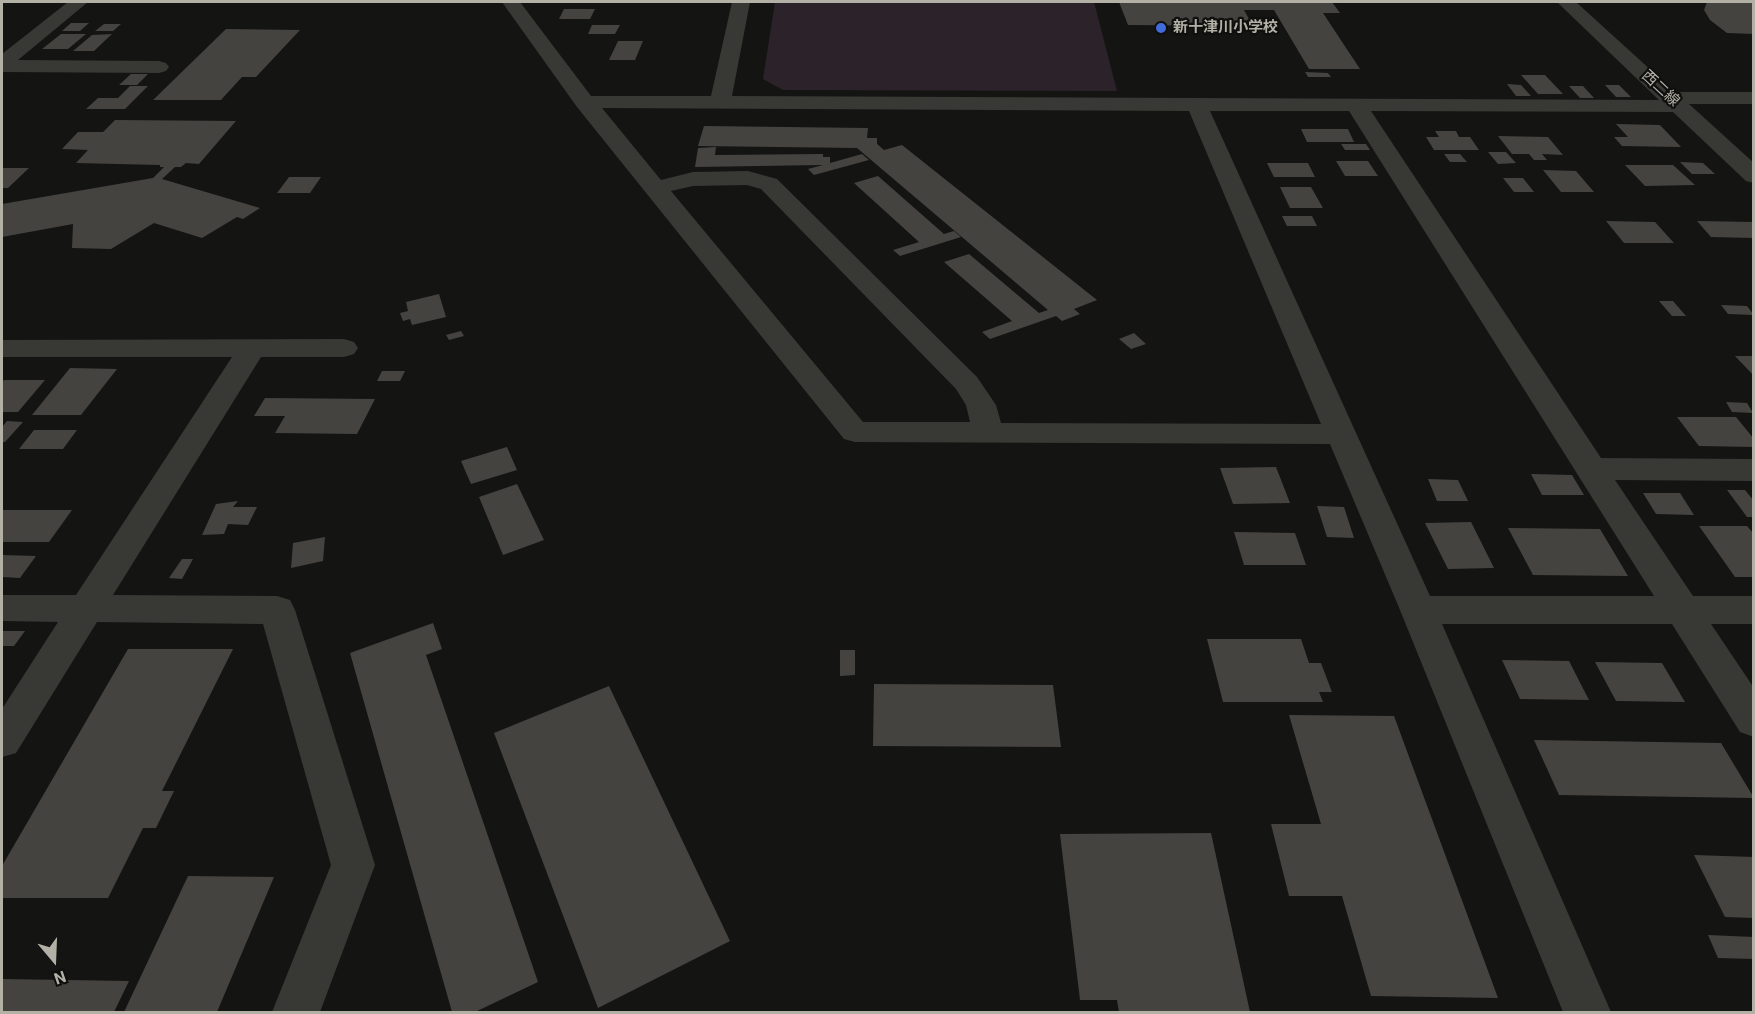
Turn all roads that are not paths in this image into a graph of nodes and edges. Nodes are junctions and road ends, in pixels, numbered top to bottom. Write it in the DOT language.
graph roads {
  1 [pos="79,2"];
  2 [pos="511,2"];
  3 [pos="741,2"];
  4 [pos="1566,2"];
  5 [pos="2,64"];
  6 [pos="159,67"];
  7 [pos="1754,98"];
  8 [pos="585,102"];
  9 [pos="720,102"];
  10 [pos="1674,102"];
  11 [pos="1197,105"];
  12 [pos="1357,107"];
  13 [pos="1754,176"];
  14 [pos="656,188"];
  15 [pos="2,348"];
  16 [pos="344,348"];
  17 [pos="251,349"];
  18 [pos="988,432"];
  19 [pos="1340,434"];
  20 [pos="1593,470"];
  21 [pos="1754,470"];
  22 [pos="2,608"];
  23 [pos="87,609"];
  24 [pos="1418,610"];
  25 [pos="1684,610"];
  26 [pos="1754,610"];
  27 [pos="1754,721"];
  28 [pos="2,741"];
  29 [pos="296,1012"];
  30 [pos="1587,1012"];
  1 -- 5 [label="street"];
  2 -- 8 [label="street"];
  3 -- 9 [label="street"];
  4 -- 10 [label="street, 西二線"];
  5 -- 6 [label="street"];
  7 -- 10 [label="street"];
  8 -- 9 [label="street"];
  8 -- 14 [label="street"];
  9 -- 11 [label="street"];
  10 -- 12 [label="street"];
  10 -- 13 [label="street, 西二線"];
  11 -- 12 [label="street"];
  11 -- 19 [label="street"];
  12 -- 20 [label="street"];
  14 -- 18 [label="street"];
  14 -- 18 [label="street"];
  15 -- 17 [label="street"];
  16 -- 17 [label="street"];
  17 -- 23 [label="street"];
  18 -- 19 [label="street"];
  19 -- 24 [label="street"];
  20 -- 21 [label="street"];
  20 -- 25 [label="street"];
  22 -- 23 [label="street"];
  23 -- 28 [label="street"];
  23 -- 29 [label="street"];
  24 -- 25 [label="street"];
  24 -- 30 [label="street"];
  25 -- 26 [label="street"];
  25 -- 27 [label="street"];
}
